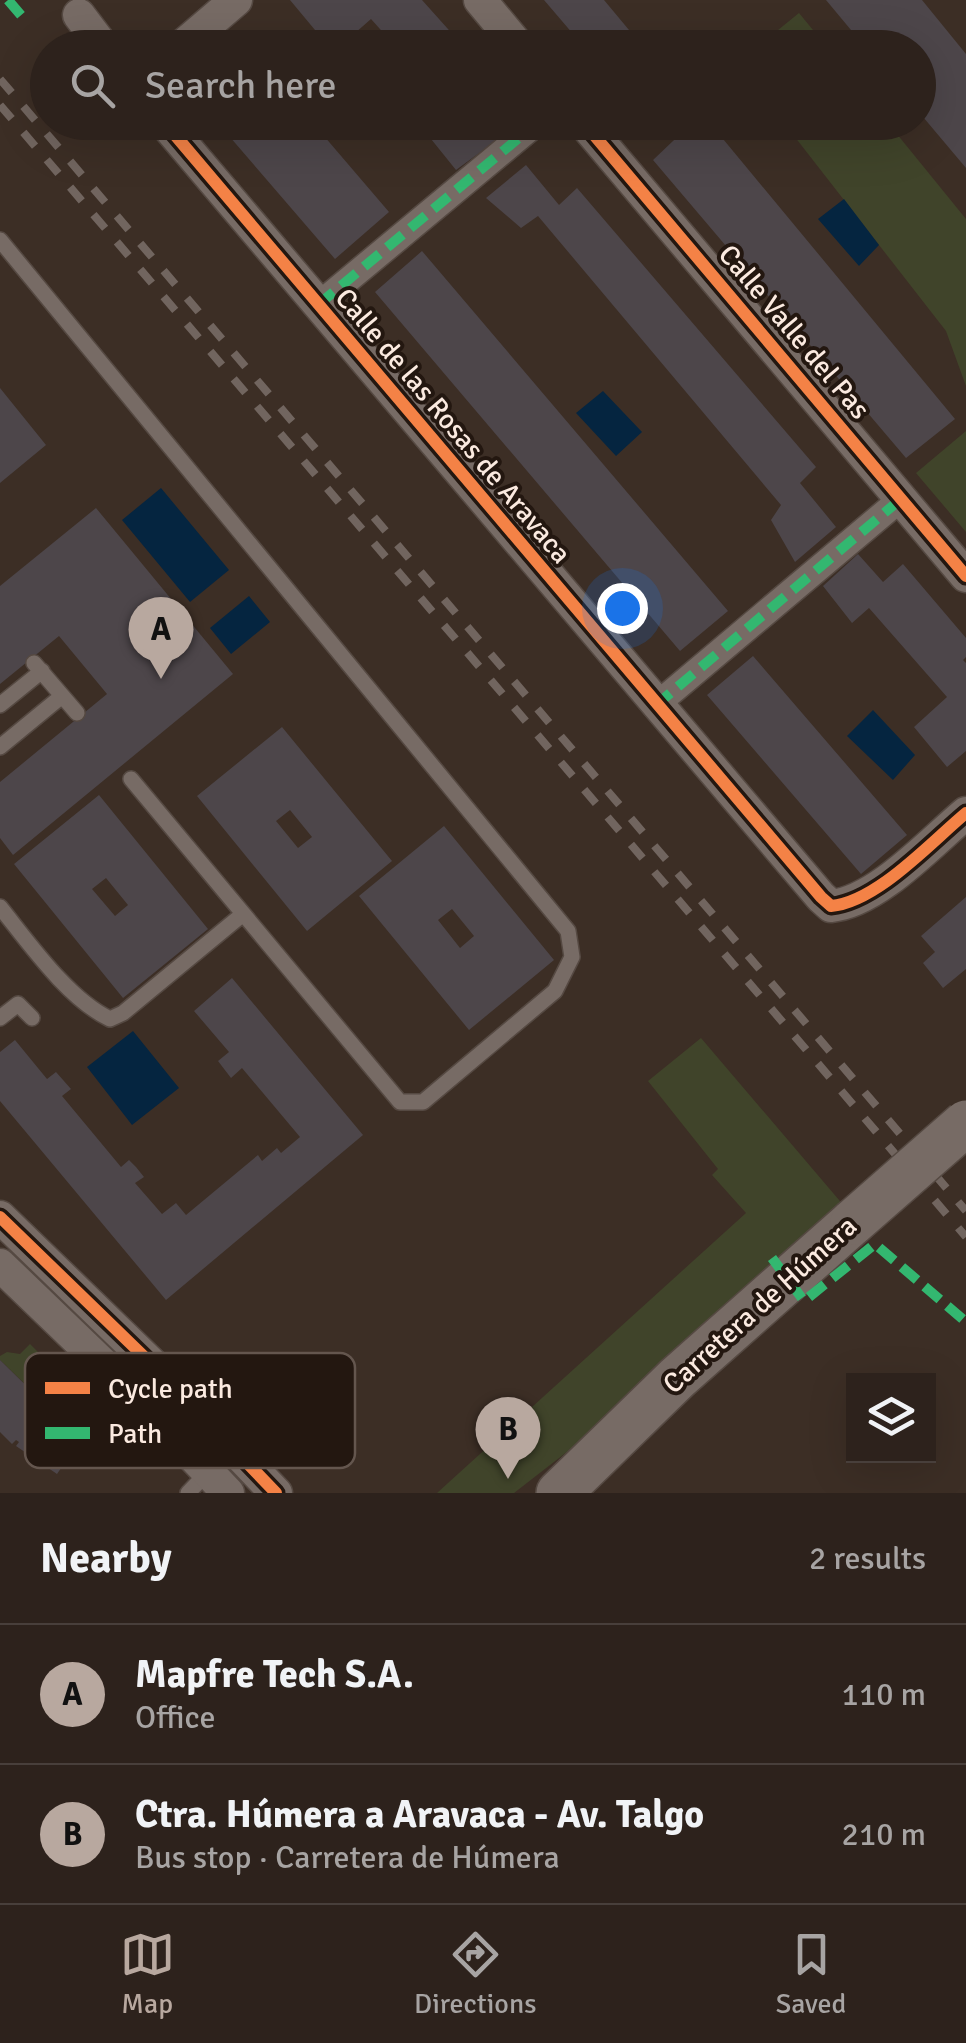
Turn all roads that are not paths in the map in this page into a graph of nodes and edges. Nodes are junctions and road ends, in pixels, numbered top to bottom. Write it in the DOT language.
graph roads {
  1 [pos="236,0"];
  2 [pos="480,0"];
  3 [pos="79,15"];
  4 [pos="90,30"];
  5 [pos="201,30"];
  6 [pos="505,30"];
  7 [pos="179,140"];
  8 [pos="516,140"];
  9 [pos="598,140"];
  10 [pos="0,240"];
  11 [pos="318,304"];
  12 [pos="902,498"];
  13 [pos="966,576"];
  14 [pos="62,696"];
  15 [pos="0,705"];
  16 [pos="655,706"];
  17 [pos="76,713"];
  18 [pos="0,746"];
  19 [pos="131,780"];
  20 [pos="966,813"];
  21 [pos="0,907"];
  22 [pos="243,914"];
  23 [pos="0,1018"];
  24 [pos="32,1018"];
  25 [pos="966,1123"];
  26 [pos="0,1216"];
  27 [pos="0,1265"];
  28 [pos="91,1353"];
  29 [pos="140,1353"];
  30 [pos="252,1468"];
  31 [pos="276,1493"];
  32 [pos="559,1493"];
  1 -- 5 [label="street"];
  2 -- 6 [label="street"];
  3 -- 4 [label="street"];
  7 -- 11 [label="street, Calle de las Rosas de Aravaca"];
  8 -- 11 [label="street"];
  9 -- 12 [label="street, Calle Valle del Pas"];
  10 -- 22 [label="lane"];
  11 -- 16 [label="street, Calle de las Rosas de Aravaca"];
  12 -- 13 [label="street, Calle Valle del Pas"];
  12 -- 16 [label="street"];
  14 -- 15 [label="lane"];
  14 -- 17 [label="lane"];
  14 -- 18 [label="lane"];
  16 -- 20 [label="street, Calle de las Rosas de Aravaca"];
  19 -- 22 [label="lane"];
  21 -- 22 [label="lane"];
  23 -- 24 [label="lane"];
  25 -- 32 [label="main road, Carretera de Húmera, bridge"];
  26 -- 29 [label="street"];
  27 -- 28 [label="street"];
  30 -- 31 [label="street"];
}
